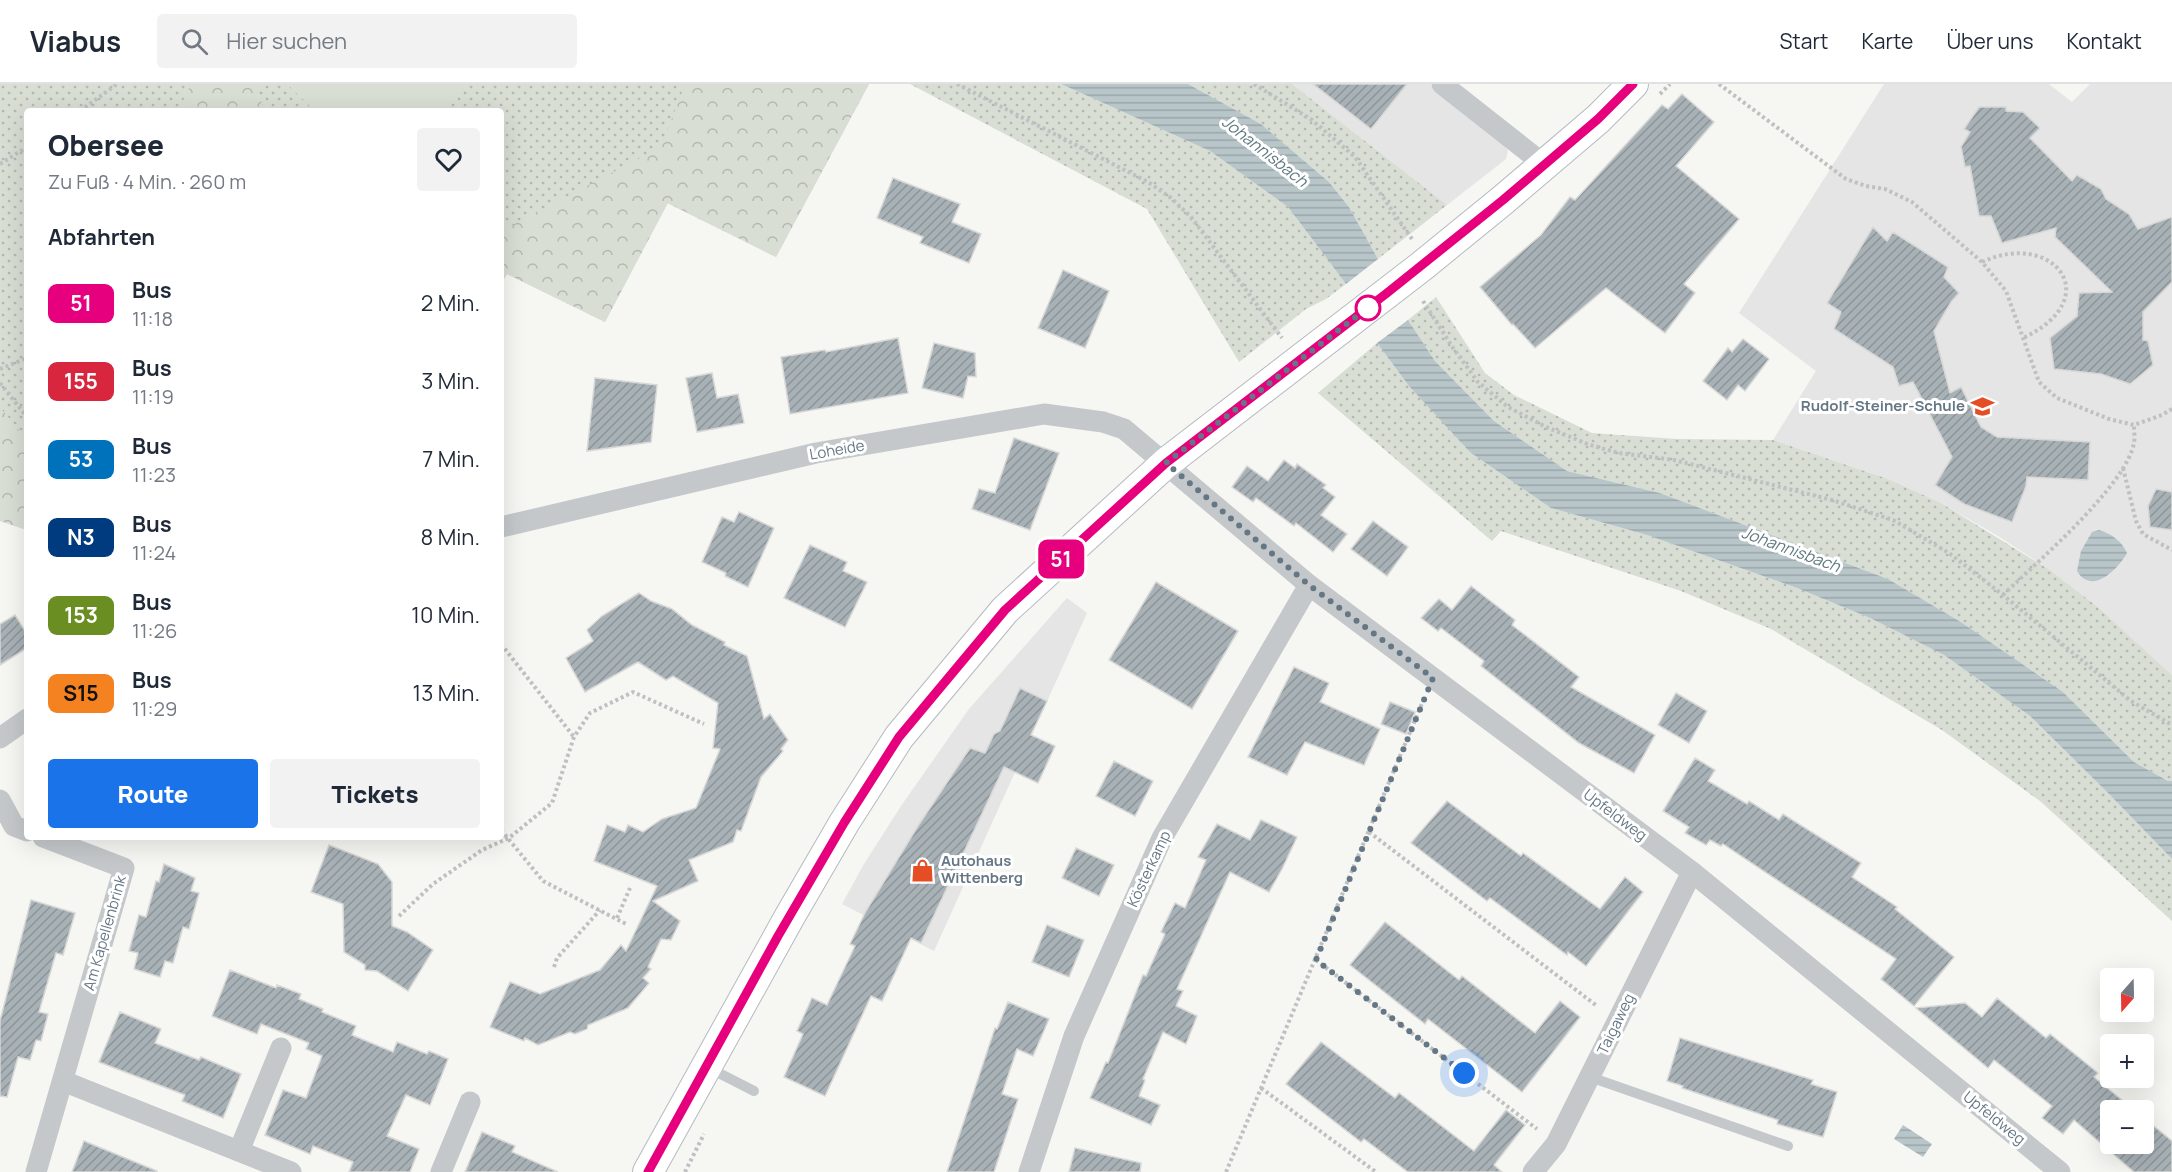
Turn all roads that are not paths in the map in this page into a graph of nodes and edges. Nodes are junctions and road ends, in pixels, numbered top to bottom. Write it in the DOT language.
graph roads {
  1 [pos="1442,84"];
  2 [pos="1633,84"];
  3 [pos="1546,166"];
  4 [pos="1166,463"];
  5 [pos="504,526"];
  6 [pos="1309,585"];
  7 [pos="24,721"];
  8 [pos="0,738"];
  9 [pos="0,800"];
  10 [pos="24,830"];
  11 [pos="51,840"];
  12 [pos="1692,872"];
  13 [pos="281,1048"];
  14 [pos="708,1067"];
  15 [pos="1590,1077"];
  16 [pos="63,1081"];
  17 [pos="754,1091"];
  18 [pos="470,1102"];
  19 [pos="1788,1146"];
  20 [pos="239,1151"];
  21 [pos="2051,1169"];
  22 [pos="36,1172"];
  23 [pos="291,1172"];
  24 [pos="441,1172"];
  25 [pos="648,1172"];
  26 [pos="1029,1172"];
  27 [pos="1533,1172"];
  1 -- 3 [label="street"];
  2 -- 3 [label="main road"];
  3 -- 4 [label="main road"];
  4 -- 5 [label="street, Loheide"];
  4 -- 6 [label="street, Upfeldweg"];
  4 -- 14 [label="main road"];
  6 -- 12 [label="street, Upfeldweg"];
  6 -- 26 [label="street, Kösterkamp"];
  7 -- 8 [label="street"];
  9 -- 10 [label="street"];
  11 -- 16 [label="street, Am Kapellenbrink"];
  12 -- 15 [label="street, Taigaweg"];
  12 -- 21 [label="street, Upfeldweg"];
  13 -- 20 [label="street"];
  14 -- 17 [label="lane"];
  14 -- 25 [label="main road"];
  15 -- 19 [label="lane"];
  15 -- 27 [label="street, Taigaweg"];
  16 -- 20 [label="street"];
  16 -- 22 [label="street, Am Kapellenbrink"];
  18 -- 24 [label="street"];
  20 -- 23 [label="street"];
}
